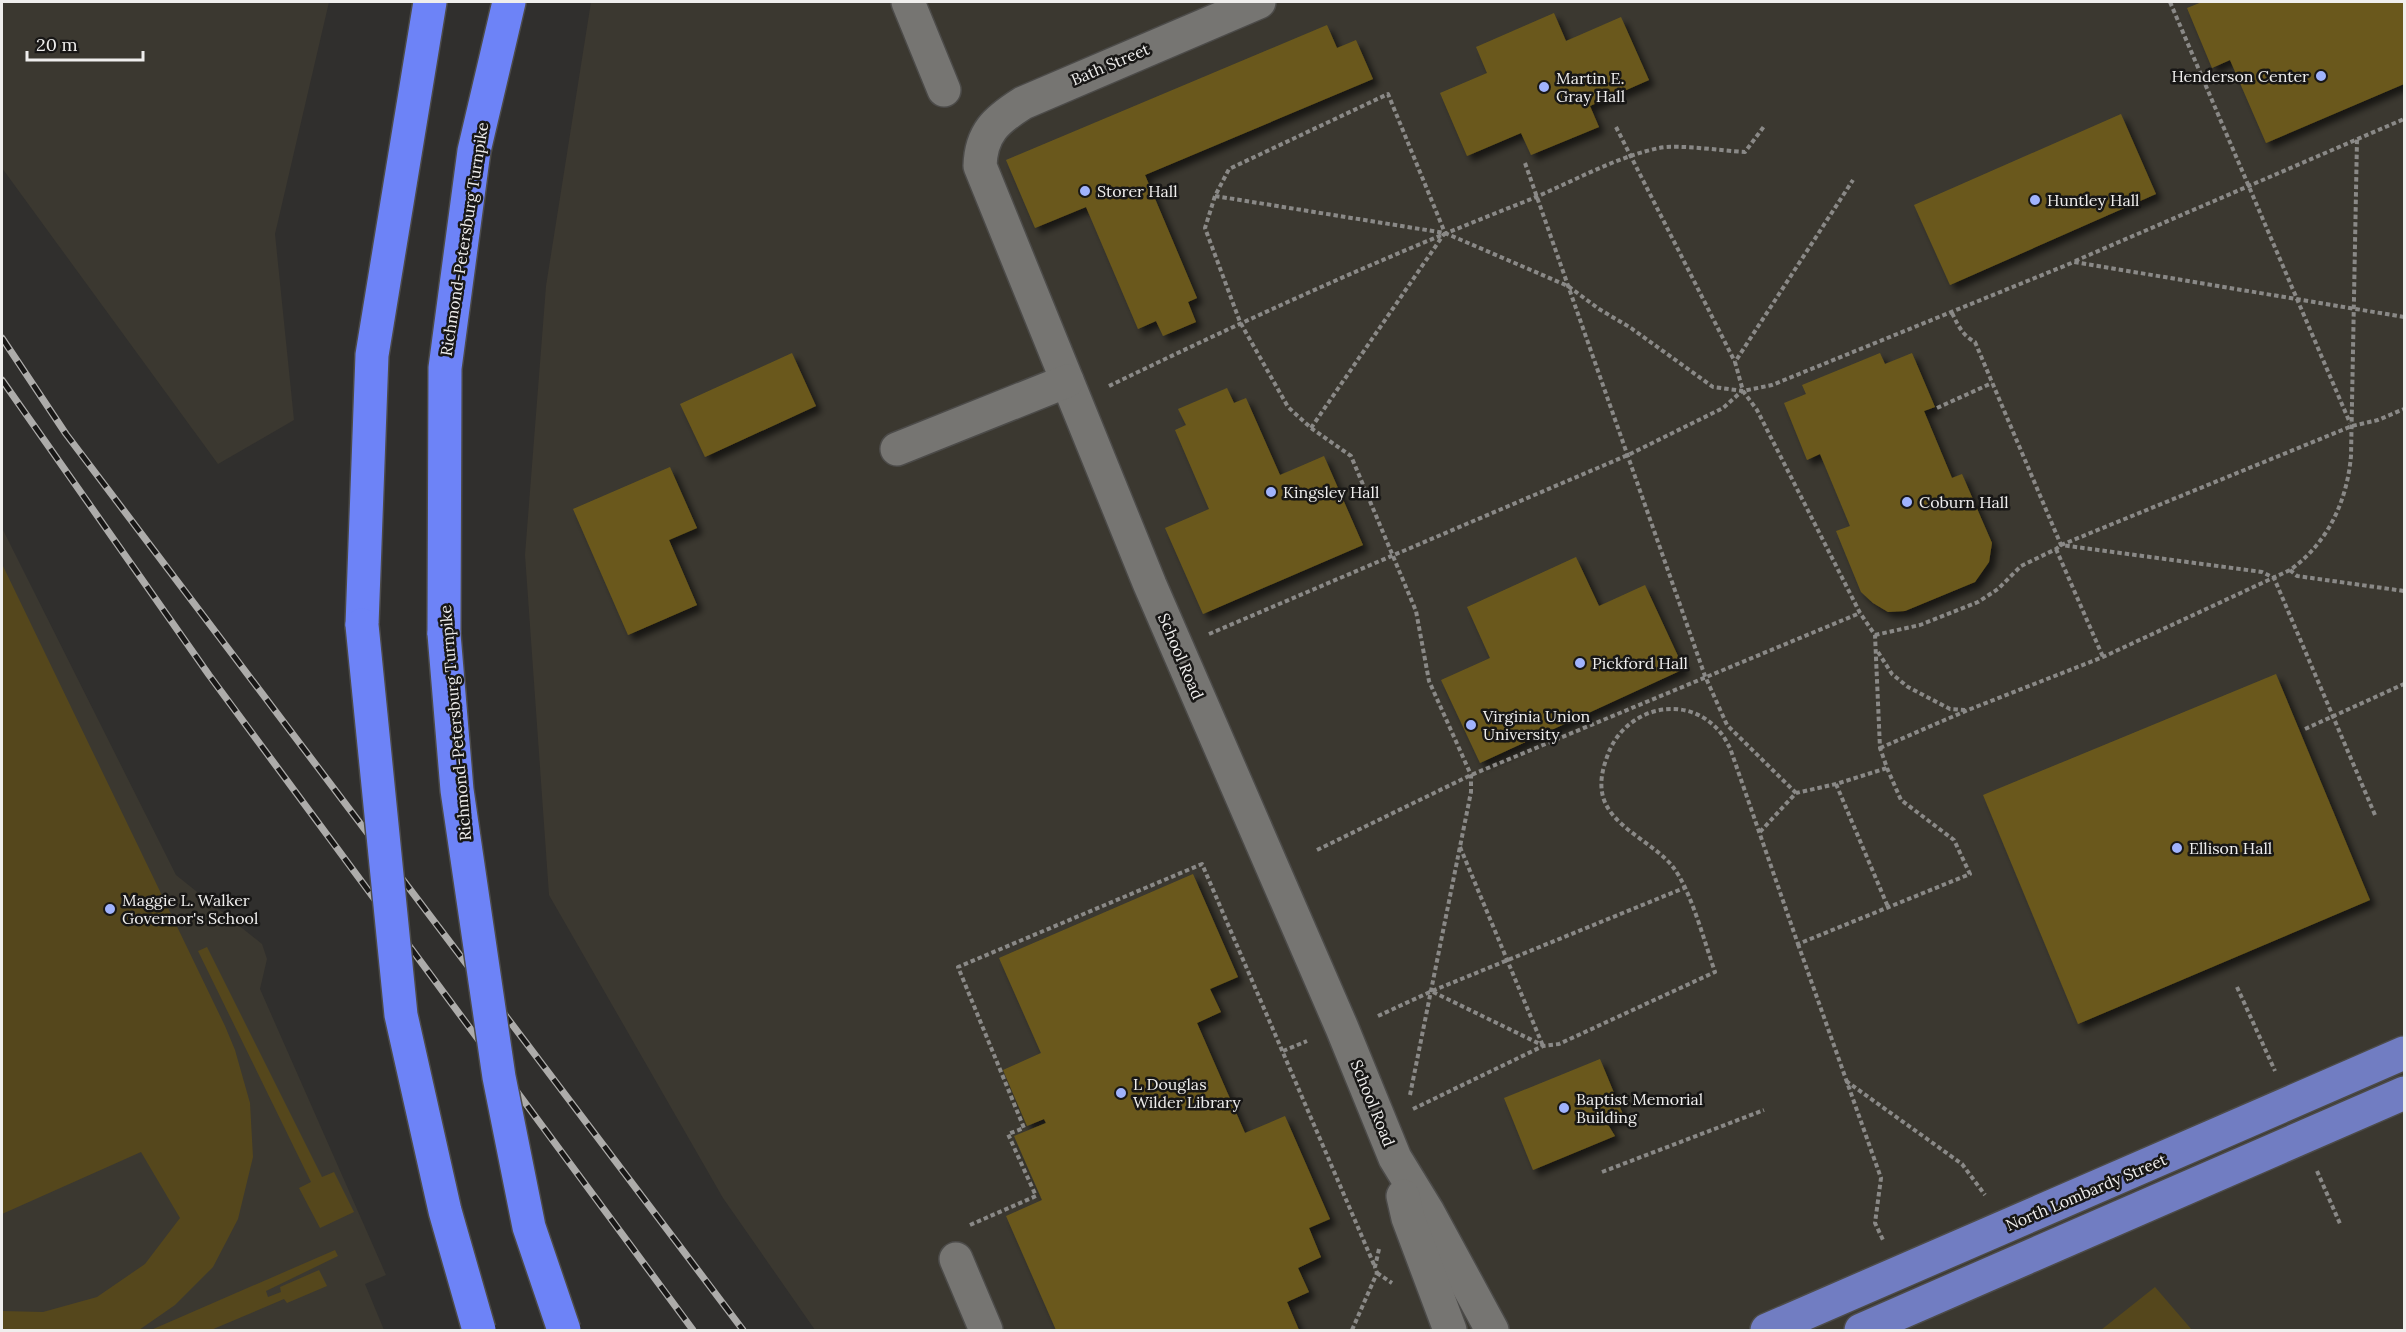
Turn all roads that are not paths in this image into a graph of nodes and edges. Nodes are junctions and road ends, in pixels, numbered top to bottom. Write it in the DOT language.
graph roads {
  1 [pos="430,2"];
  2 [pos="509,2"];
  3 [pos="908,2"];
  4 [pos="1259,2"];
  5 [pos="944,90"];
  6 [pos="981,150"];
  7 [pos="1067,381"];
  8 [pos="897,449"];
  9 [pos="2404,1053"];
  10 [pos="2404,1094"];
  11 [pos="1395,1158"];
  12 [pos="956,1258"];
  13 [pos="479,1330"];
  14 [pos="564,1330"];
  15 [pos="986,1330"];
  16 [pos="1450,1330"];
  17 [pos="1492,1330"];
  18 [pos="1767,1330"];
  19 [pos="1861,1330"];
  1 -- 13 [label="highway, bridge"];
  2 -- 14 [label="highway, Richmond-Petersburg Turnpike, bridge"];
  3 -- 5 [label="street"];
  4 -- 6 [label="street, Bath Street"];
  6 -- 7 [label="street, School Road"];
  7 -- 8 [label="street"];
  7 -- 11 [label="street, School Road"];
  9 -- 18 [label="main road, North Lombardy Street"];
  10 -- 19 [label="main road"];
  11 -- 16 [label="street, School Road"];
  11 -- 17 [label="street, School Road"];
  12 -- 15 [label="street"];
}
